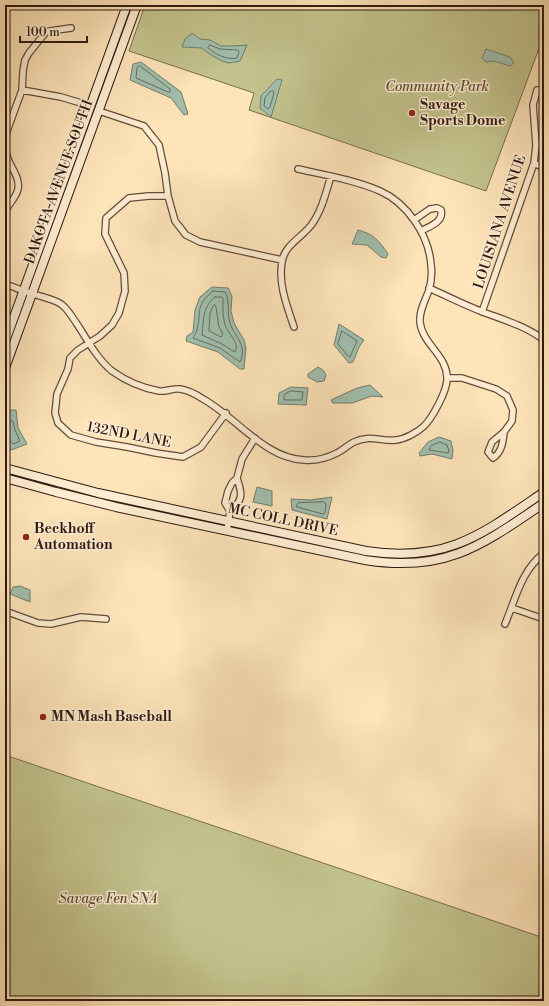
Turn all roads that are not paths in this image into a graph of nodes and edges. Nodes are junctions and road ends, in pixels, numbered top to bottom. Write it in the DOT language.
graph roads {
  1 [pos="127,5"];
  2 [pos="137,5"];
  3 [pos="71,28"];
  4 [pos="22,90"];
  5 [pos="537,90"];
  6 [pos="91,106"];
  7 [pos="99,111"];
  8 [pos="5,141"];
  9 [pos="5,144"];
  10 [pos="534,164"];
  11 [pos="544,168"];
  12 [pos="298,169"];
  13 [pos="331,176"];
  14 [pos="168,196"];
  15 [pos="5,214"];
  16 [pos="414,220"];
  17 [pos="421,231"];
  18 [pos="282,260"];
  19 [pos="5,284"];
  20 [pos="429,288"];
  21 [pos="24,291"];
  22 [pos="32,294"];
  23 [pos="482,312"];
  24 [pos="294,327"];
  25 [pos="544,340"];
  26 [pos="5,342"];
  27 [pos="90,342"];
  28 [pos="5,368"];
  29 [pos="447,378"];
  30 [pos="226,413"];
  31 [pos="504,432"];
  32 [pos="255,438"];
  33 [pos="5,468"];
  34 [pos="5,478"];
  35 [pos="237,478"];
  36 [pos="544,492"];
  37 [pos="544,504"];
  38 [pos="230,511"];
  39 [pos="228,521"];
  40 [pos="227,531"];
  41 [pos="544,553"];
  42 [pos="512,608"];
  43 [pos="5,611"];
  44 [pos="106,619"];
  45 [pos="544,619"];
  46 [pos="505,624"];
  1 -- 6 [label="main road, DAKOTA AVENUE SOUTH"];
  2 -- 7 [label="main road, DAKOTA AVENUE SOUTH"];
  3 -- 4 [label="street"];
  4 -- 6 [label="street"];
  4 -- 8 [label="street"];
  5 -- 10 [label="street, LOUISIANA AVENUE"];
  6 -- 21 [label="main road, DAKOTA AVENUE SOUTH"];
  7 -- 14 [label="street"];
  7 -- 22 [label="main road, DAKOTA AVENUE SOUTH"];
  9 -- 15 [label="street"];
  10 -- 11 [label="street"];
  10 -- 23 [label="street, LOUISIANA AVENUE"];
  12 -- 13 [label="street"];
  13 -- 16 [label="street"];
  13 -- 18 [label="street"];
  14 -- 18 [label="street"];
  14 -- 27 [label="street, 132ND LANE"];
  16 -- 17 [label="street"];
  16 -- 17 [label="street"];
  17 -- 20 [label="street"];
  18 -- 24 [label="street"];
  19 -- 21 [label="street"];
  20 -- 23 [label="street"];
  20 -- 29 [label="street"];
  21 -- 22 [label="street"];
  21 -- 26 [label="main road, DAKOTA AVENUE SOUTH"];
  22 -- 27 [label="street"];
  22 -- 28 [label="main road, DAKOTA AVENUE SOUTH"];
  23 -- 25 [label="street"];
  27 -- 30 [label="street"];
  27 -- 30 [label="street, 132ND LANE"];
  29 -- 31 [label="street"];
  29 -- 32 [label="street"];
  30 -- 32 [label="street"];
  32 -- 35 [label="street"];
  33 -- 39 [label="main road, MC COLL DRIVE"];
  34 -- 40 [label="main road, MC COLL DRIVE"];
  35 -- 38 [label="street"];
  35 -- 38 [label="street"];
  36 -- 39 [label="main road, MC COLL DRIVE"];
  37 -- 40 [label="main road, MC COLL DRIVE"];
  38 -- 39 [label="street"];
  39 -- 40 [label="street"];
  41 -- 42 [label="street"];
  42 -- 45 [label="street"];
  42 -- 46 [label="street"];
  43 -- 44 [label="street"];
}
